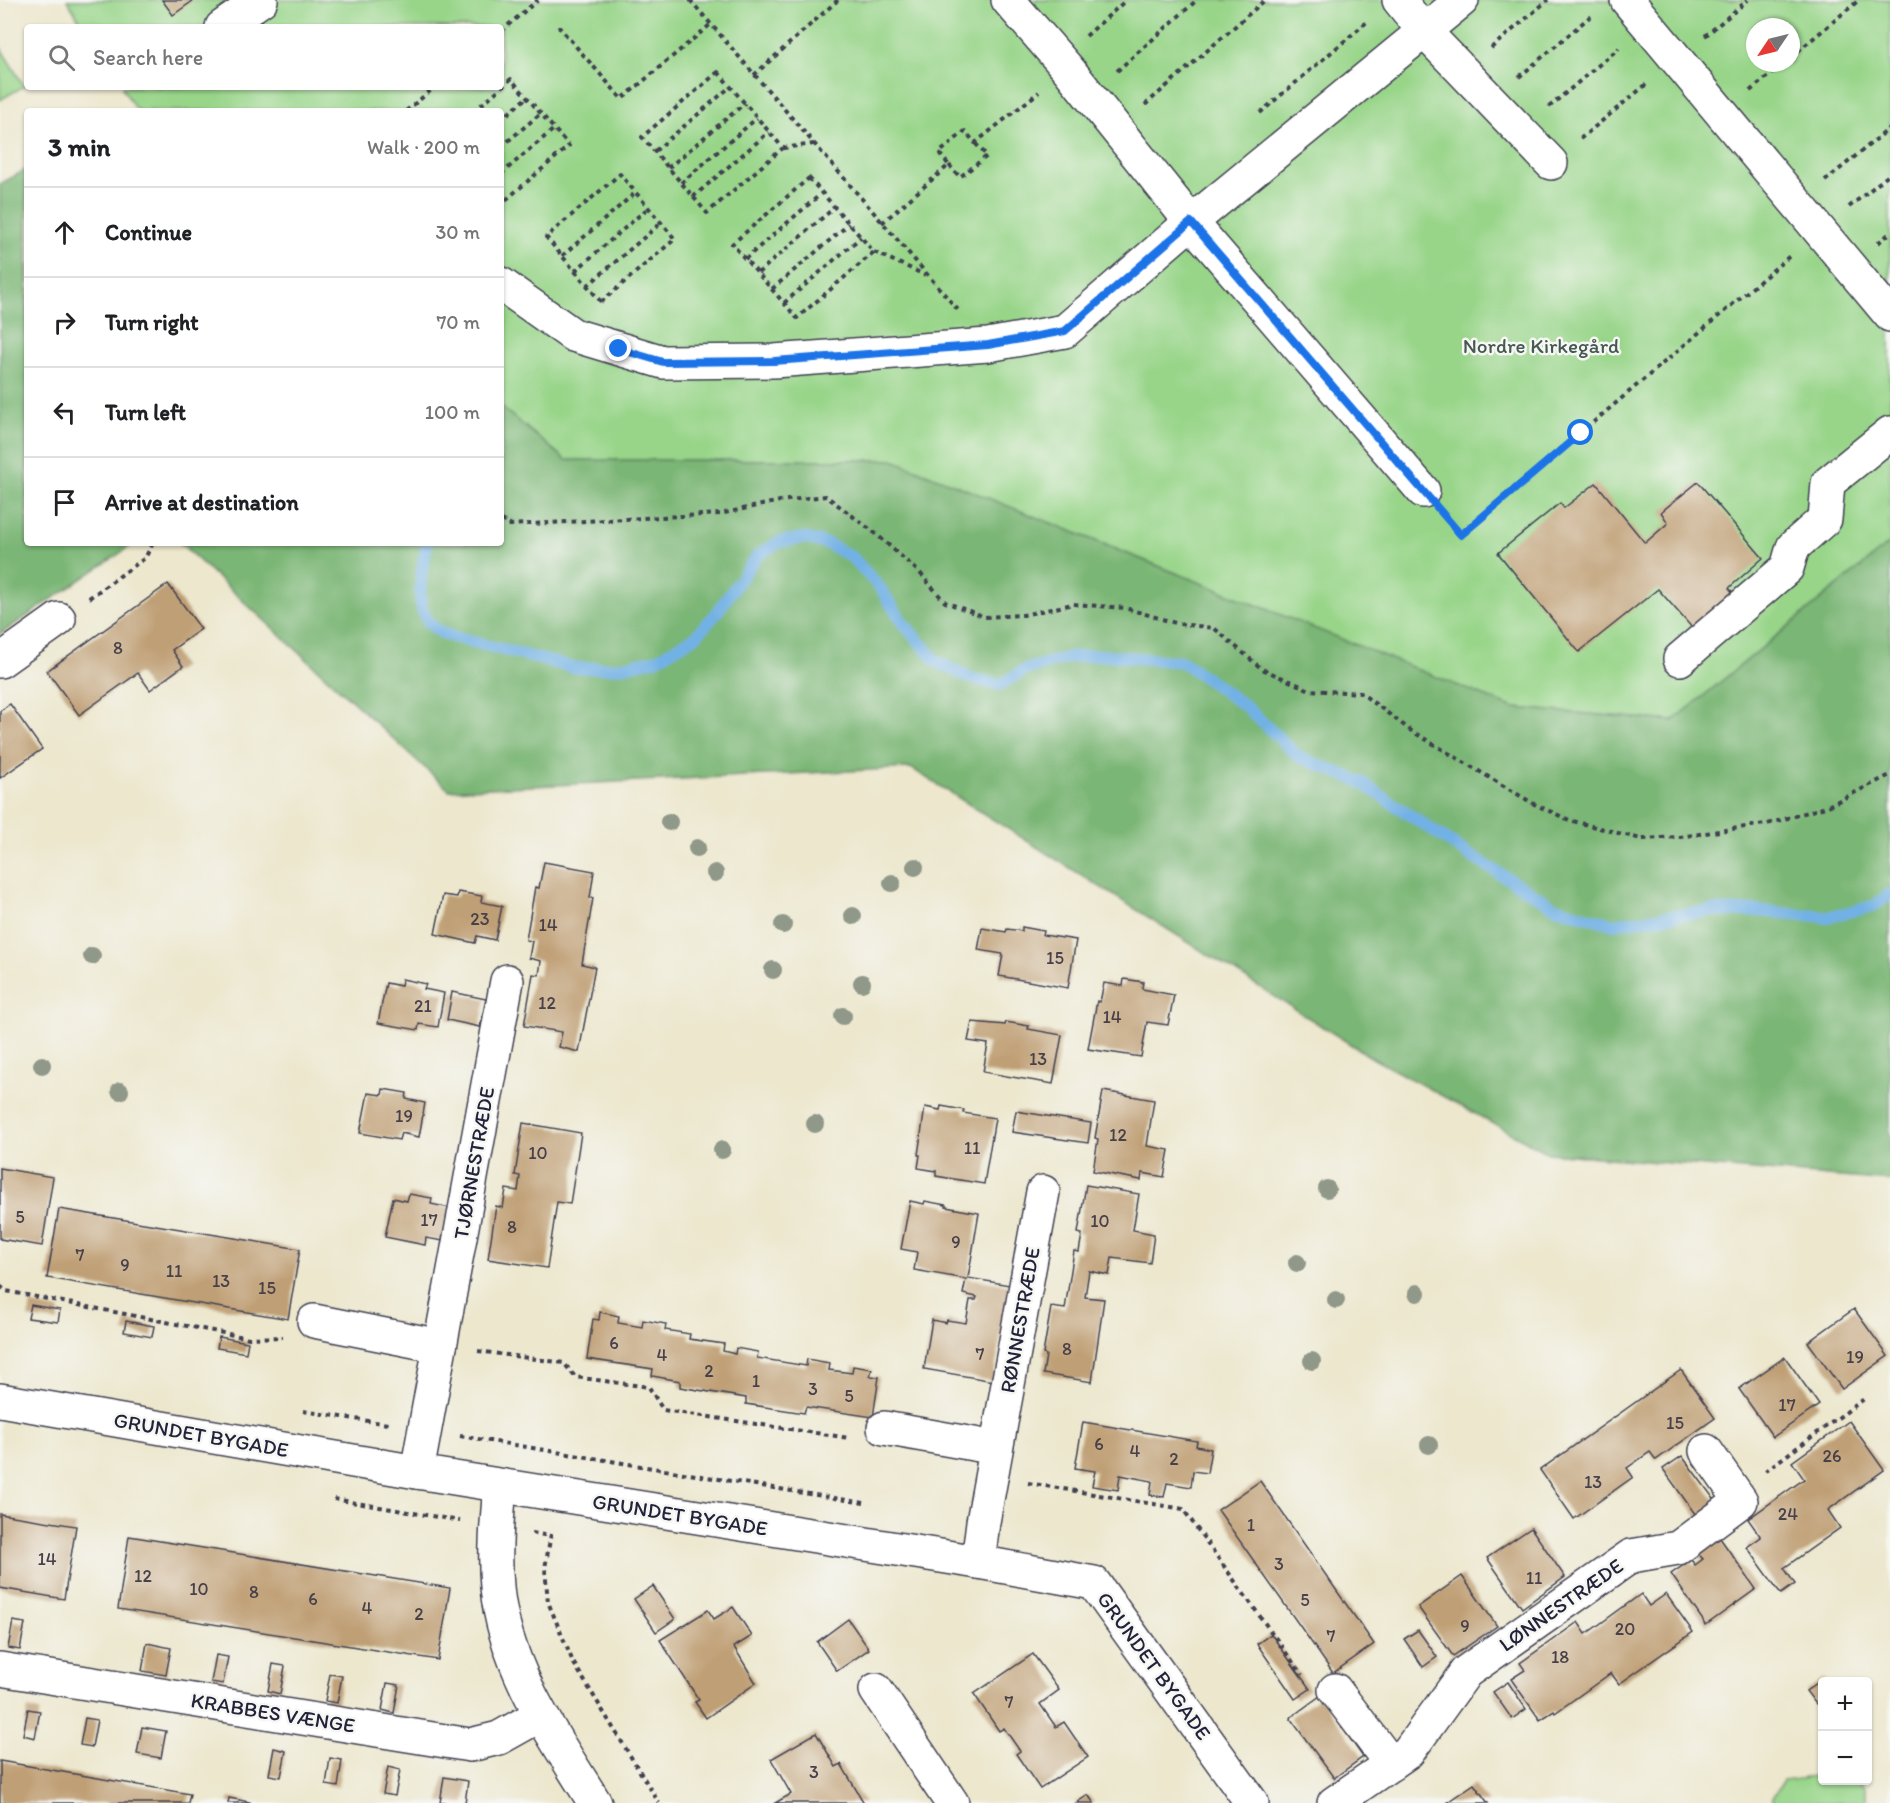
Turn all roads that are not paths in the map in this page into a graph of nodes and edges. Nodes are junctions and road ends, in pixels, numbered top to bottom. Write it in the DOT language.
graph roads {
  1 [pos="261,0"];
  2 [pos="1008,0"];
  3 [pos="1399,0"];
  4 [pos="1462,0"];
  5 [pos="1614,4"];
  6 [pos="226,24"];
  7 [pos="1425,32"];
  8 [pos="1551,163"];
  9 [pos="1191,222"];
  10 [pos="504,286"];
  11 [pos="1890,315"];
  12 [pos="1890,433"];
  13 [pos="1423,491"];
  14 [pos="59,619"];
  15 [pos="1680,659"];
  16 [pos="0,661"];
  17 [pos="507,981"];
  18 [pos="1043,1192"];
  19 [pos="314,1322"];
  20 [pos="440,1346"];
  21 [pos="0,1400"];
  22 [pos="884,1428"];
  23 [pos="1706,1451"];
  24 [pos="994,1462"];
  25 [pos="417,1472"];
  26 [pos="500,1486"];
  27 [pos="978,1562"];
  28 [pos="0,1669"];
  29 [pos="876,1690"];
  30 [pos="1335,1690"];
  31 [pos="540,1714"];
  32 [pos="1391,1764"];
  33 [pos="595,1803"];
  34 [pos="952,1803"];
  35 [pos="1252,1803"];
  36 [pos="1334,1803"];
  1 -- 6 [label="street"];
  2 -- 9 [label="street"];
  3 -- 7 [label="street"];
  4 -- 7 [label="street"];
  5 -- 11 [label="street"];
  7 -- 8 [label="street"];
  7 -- 9 [label="street"];
  9 -- 10 [label="street"];
  9 -- 13 [label="street"];
  12 -- 15 [label="street"];
  14 -- 16 [label="street"];
  17 -- 20 [label="street, TJØRNESTRÆDE"];
  18 -- 24 [label="street, RØNNESTRÆDE"];
  19 -- 20 [label="street"];
  20 -- 25 [label="street, TJØRNESTRÆDE"];
  21 -- 25 [label="street, GRUNDET BYGADE"];
  22 -- 24 [label="street"];
  23 -- 32 [label="street, LØNNESTRÆDE"];
  24 -- 27 [label="street, RØNNESTRÆDE"];
  25 -- 26 [label="street, GRUNDET BYGADE"];
  26 -- 27 [label="street, GRUNDET BYGADE"];
  26 -- 31 [label="street"];
  27 -- 35 [label="street, GRUNDET BYGADE"];
  28 -- 31 [label="street, KRABBES VÆNGE"];
  29 -- 34 [label="street"];
  30 -- 32 [label="street"];
  31 -- 33 [label="street"];
  32 -- 36 [label="street, LØNNESTRÆDE"];
}
